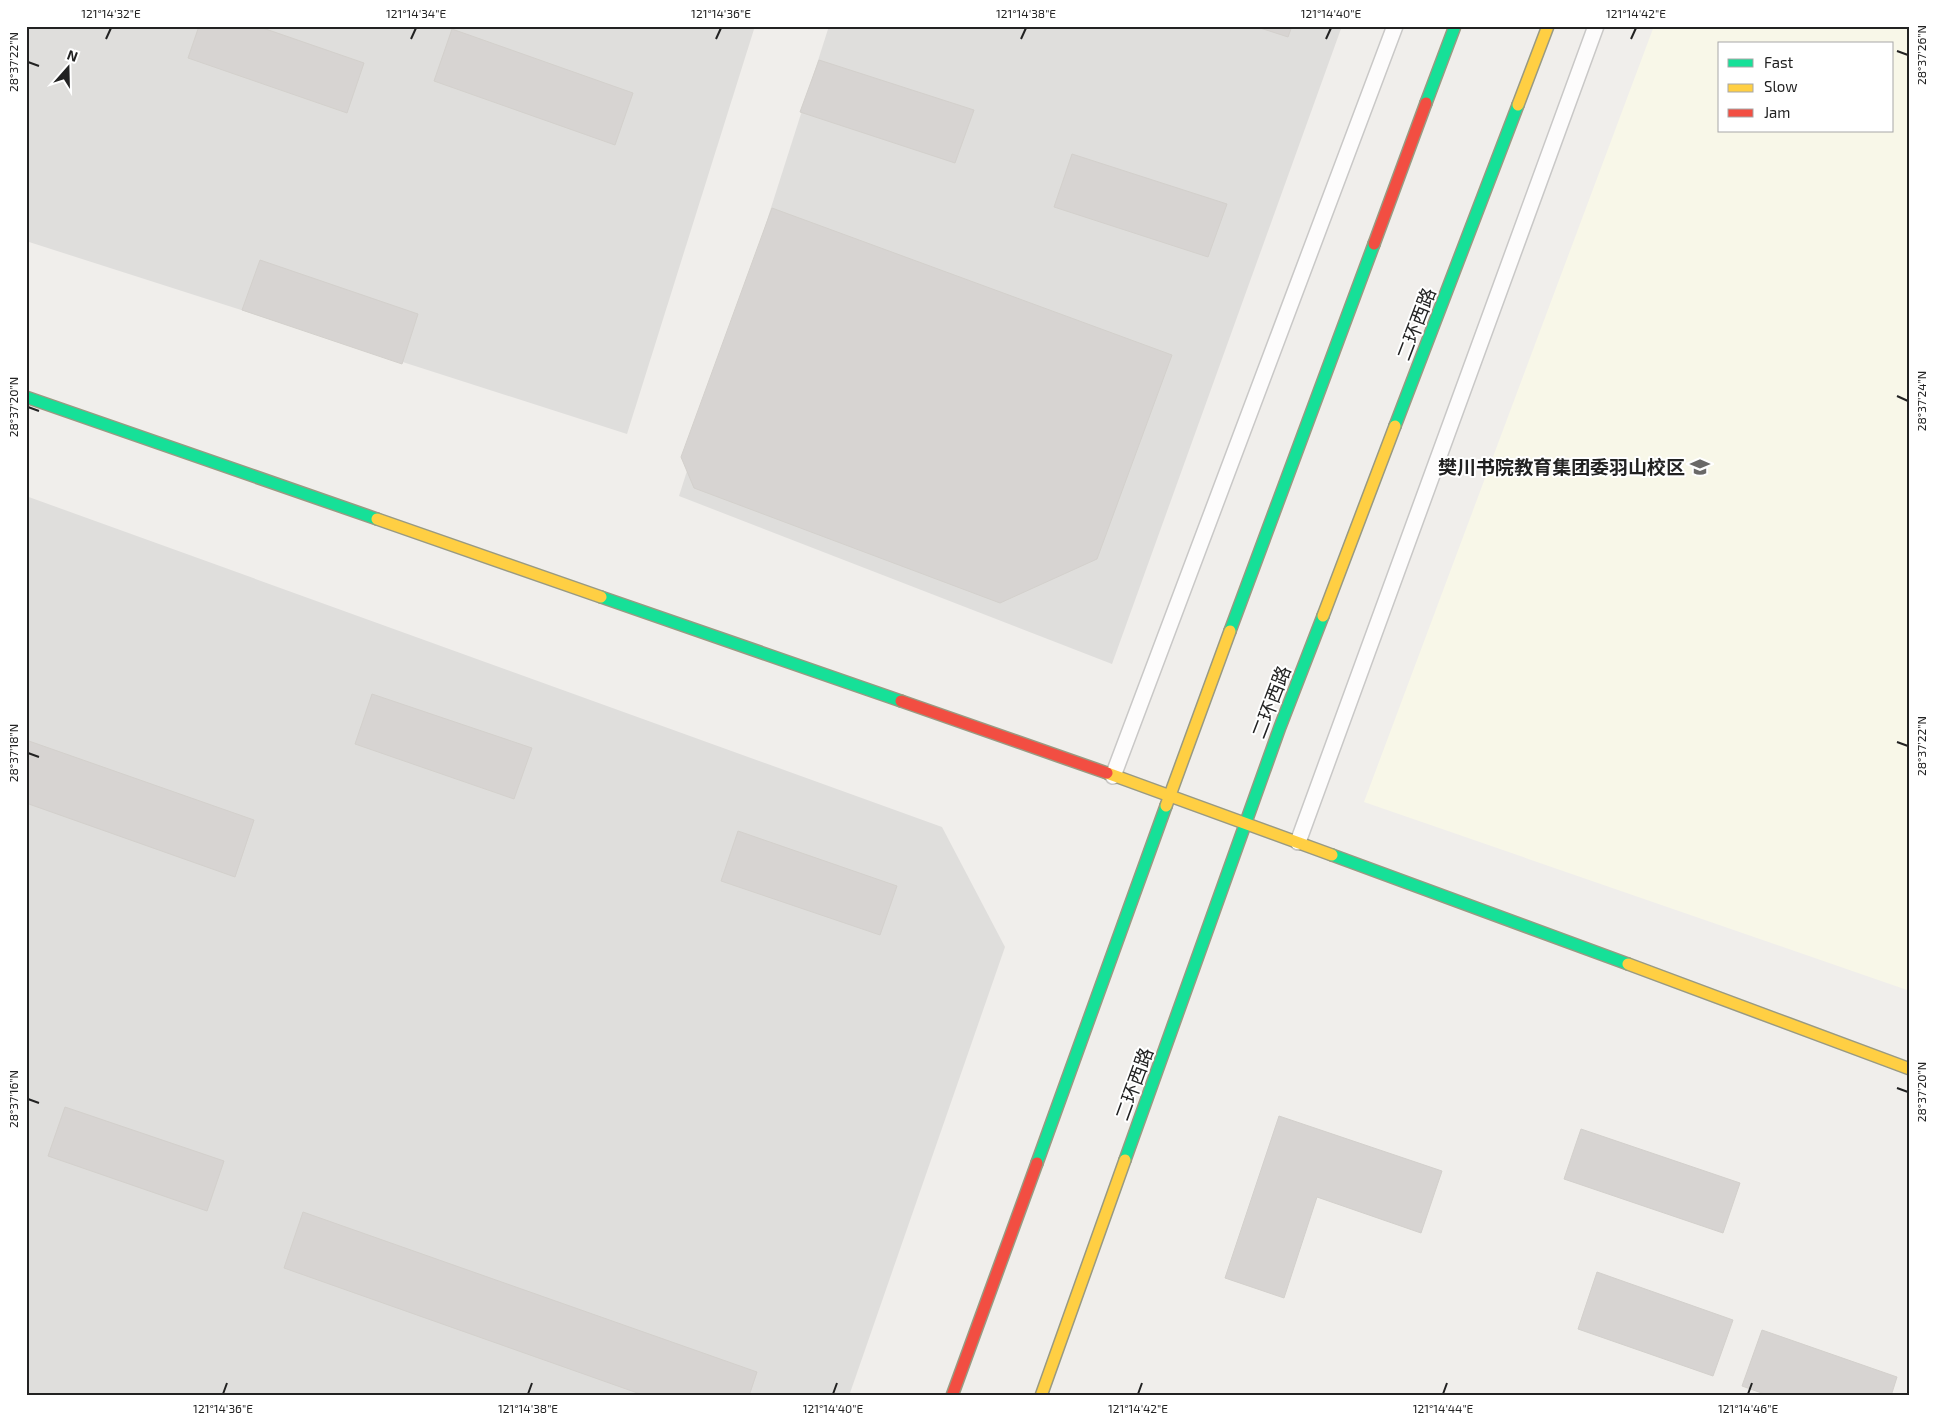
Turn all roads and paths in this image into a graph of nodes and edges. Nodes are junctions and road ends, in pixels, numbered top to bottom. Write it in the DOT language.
graph roads {
  1 [pos="1395,26"];
  2 [pos="1455,26"];
  3 [pos="1548,26"];
  4 [pos="1596,26"];
  5 [pos="26,397"];
  6 [pos="1113,776"];
  7 [pos="1170,795"];
  8 [pos="1246,823"];
  9 [pos="1298,842"];
  10 [pos="1910,1069"];
  11 [pos="952,1396"];
  12 [pos="1041,1396"];
  1 -- 6 [label="lane"];
  2 -- 7 [label="main road"];
  3 -- 8 [label="main road, 二环西路"];
  4 -- 9 [label="lane"];
  5 -- 6 [label="main road"];
  6 -- 7 [label="main road"];
  7 -- 8 [label="main road"];
  7 -- 11 [label="main road"];
  8 -- 9 [label="main road"];
  8 -- 12 [label="main road, 二环西路"];
  9 -- 10 [label="main road"];
}
